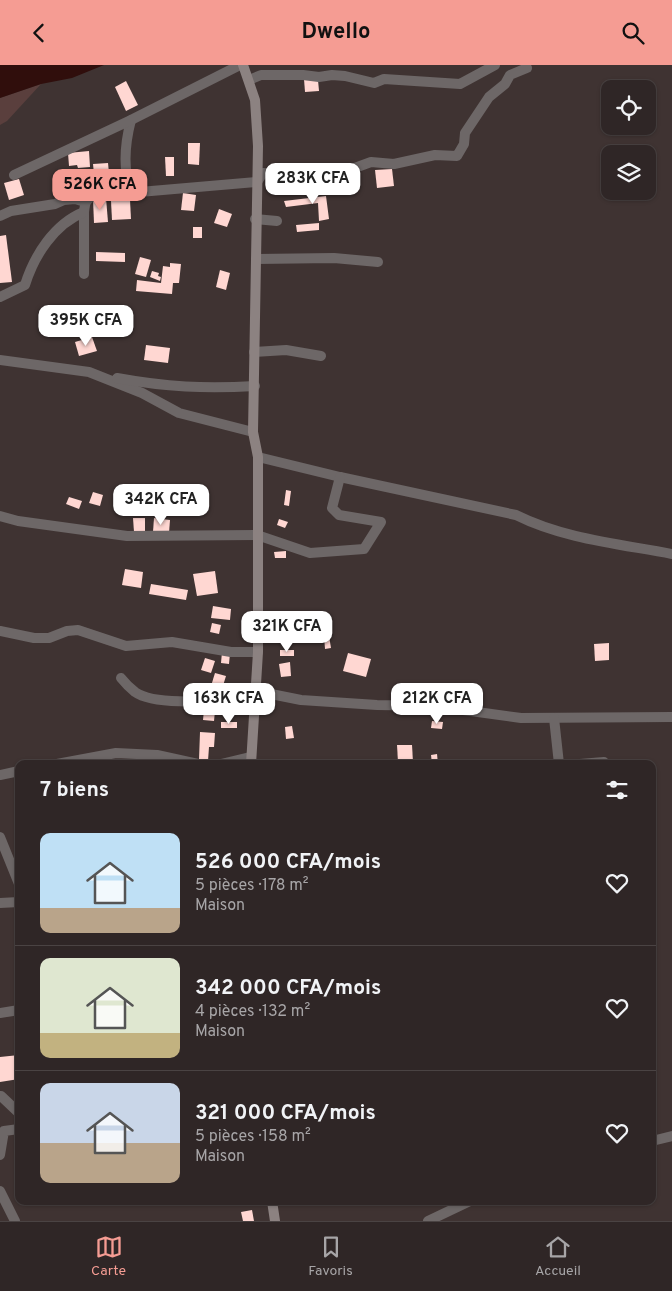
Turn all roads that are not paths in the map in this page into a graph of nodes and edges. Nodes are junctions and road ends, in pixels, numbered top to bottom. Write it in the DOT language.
graph roads {
  1 [pos="242,65"];
  2 [pos="495,65"];
  3 [pos="526,66"];
  4 [pos="483,68"];
  5 [pos="249,80"];
  6 [pos="131,120"];
  7 [pos="14,175"];
  8 [pos="257,182"];
  9 [pos="131,192"];
  10 [pos="84,207"];
  11 [pos="11,211"];
  12 [pos="0,212"];
  13 [pos="0,216"];
  14 [pos="255,219"];
  15 [pos="277,221"];
  16 [pos="256,259"];
  17 [pos="378,262"];
  18 [pos="84,274"];
  19 [pos="0,297"];
  20 [pos="254,352"];
  21 [pos="321,356"];
  22 [pos="0,360"];
  23 [pos="89,372"];
  24 [pos="255,386"];
  25 [pos="252,432"];
  26 [pos="258,457"];
  27 [pos="340,477"];
  28 [pos="0,516"];
  29 [pos="257,535"];
  30 [pos="672,554"];
  31 [pos="0,631"];
  32 [pos="258,652"];
  33 [pos="121,678"];
  34 [pos="256,695"];
  35 [pos="554,717"];
  36 [pos="672,717"];
  37 [pos="78,760"];
  38 [pos="179,760"];
  39 [pos="251,760"];
  40 [pos="561,760"];
  41 [pos="15,772"];
  42 [pos="0,775"];
  43 [pos="0,837"];
  44 [pos="15,874"];
  45 [pos="0,903"];
  46 [pos="15,903"];
  47 [pos="15,1010"];
  48 [pos="0,1013"];
  49 [pos="1,1097"];
  50 [pos="15,1109"];
  51 [pos="15,1129"];
  52 [pos="2,1131"];
  53 [pos="672,1136"];
  54 [pos="656,1140"];
  55 [pos="0,1155"];
  56 [pos="0,1191"];
  57 [pos="273,1205"];
  58 [pos="462,1205"];
  59 [pos="15,1221"];
  60 [pos="276,1221"];
  61 [pos="428,1221"];
  1 -- 5 [label="main road"];
  1 -- 6 [label="street"];
  2 -- 4 [label="street"];
  3 -- 8 [label="street"];
  4 -- 5 [label="street"];
  5 -- 8 [label="main road"];
  6 -- 7 [label="street"];
  6 -- 9 [label="street"];
  8 -- 9 [label="street"];
  8 -- 14 [label="main road"];
  9 -- 10 [label="street"];
  10 -- 11 [label="street"];
  10 -- 18 [label="street"];
  10 -- 19 [label="street"];
  11 -- 12 [label="street"];
  11 -- 13 [label="street"];
  14 -- 15 [label="street"];
  14 -- 16 [label="main road"];
  16 -- 17 [label="street"];
  16 -- 20 [label="main road"];
  20 -- 21 [label="street"];
  20 -- 24 [label="main road"];
  22 -- 23 [label="street"];
  23 -- 24 [label="street"];
  23 -- 25 [label="street"];
  24 -- 25 [label="main road"];
  25 -- 26 [label="main road"];
  26 -- 27 [label="street"];
  26 -- 29 [label="main road"];
  27 -- 29 [label="street"];
  27 -- 30 [label="street"];
  28 -- 29 [label="street"];
  29 -- 32 [label="main road"];
  31 -- 32 [label="street"];
  32 -- 34 [label="main road"];
  33 -- 34 [label="street"];
  34 -- 35 [label="street"];
  34 -- 39 [label="main road"];
  35 -- 36 [label="street"];
  35 -- 40 [label="street"];
  37 -- 38 [label="street"];
  41 -- 42 [label="street"];
  43 -- 44 [label="street"];
  45 -- 46 [label="street"];
  47 -- 48 [label="street"];
  49 -- 50 [label="street"];
  51 -- 52 [label="street"];
  52 -- 55 [label="street"];
  53 -- 54 [label="street"];
  56 -- 59 [label="street"];
  57 -- 60 [label="main road"];
  58 -- 61 [label="street"];
}
